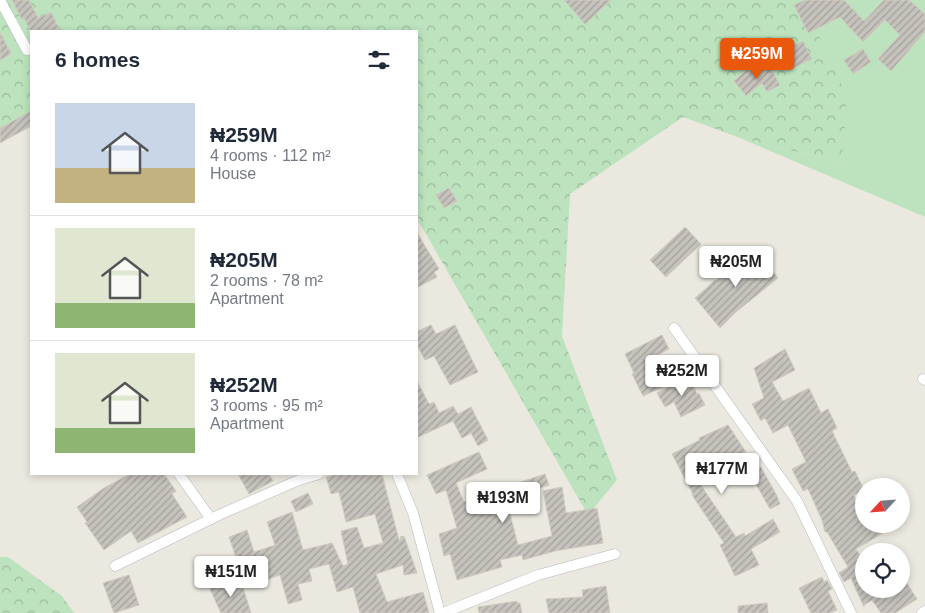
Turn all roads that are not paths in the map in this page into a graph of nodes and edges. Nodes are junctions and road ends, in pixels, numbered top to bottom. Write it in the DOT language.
graph roads {
  1 [pos="0,0"];
  2 [pos="27,50"];
  3 [pos="674,328"];
  4 [pos="180,475"];
  5 [pos="316,475"];
  6 [pos="397,475"];
  7 [pos="211,519"];
  8 [pos="615,554"];
  9 [pos="115,566"];
  10 [pos="925,611"];
  11 [pos="442,613"];
  12 [pos="851,613"];
  13 [pos="922,613"];
  1 -- 2 [label="street"];
  3 -- 12 [label="street"];
  4 -- 7 [label="street"];
  5 -- 7 [label="street"];
  6 -- 11 [label="street"];
  7 -- 9 [label="street"];
  8 -- 11 [label="street"];
  10 -- 13 [label="street"];
}
